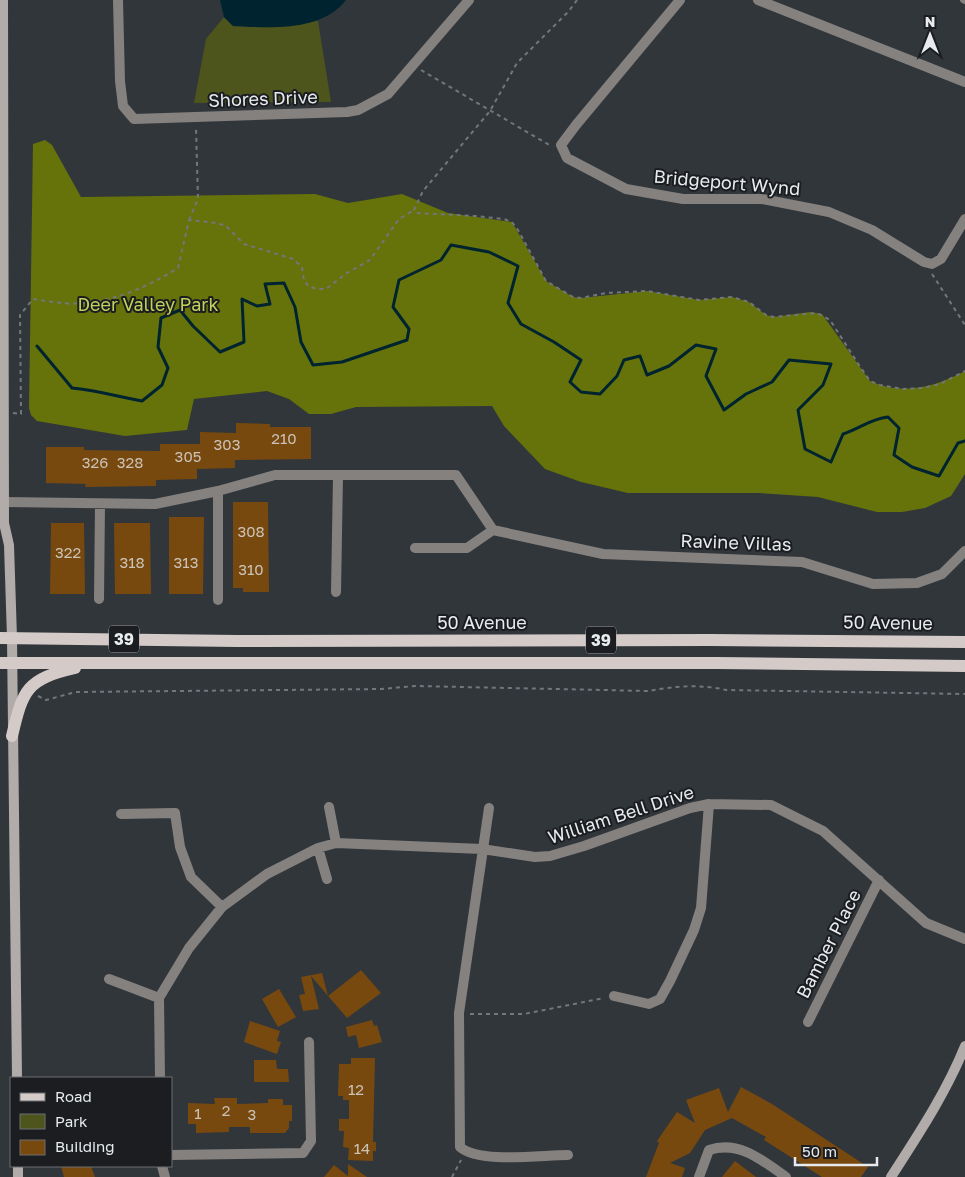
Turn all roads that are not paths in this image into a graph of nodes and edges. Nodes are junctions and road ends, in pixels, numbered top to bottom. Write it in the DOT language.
graph roads {
  1 [pos="3,0"];
  2 [pos="118,0"];
  3 [pos="469,0"];
  4 [pos="680,0"];
  5 [pos="758,0"];
  6 [pos="965,82"];
  7 [pos="965,219"];
  8 [pos="2,428"];
  9 [pos="338,476"];
  10 [pos="218,491"];
  11 [pos="4,502"];
  12 [pos="100,504"];
  13 [pos="2,527"];
  14 [pos="493,530"];
  15 [pos="415,548"];
  16 [pos="965,551"];
  17 [pos="336,592"];
  18 [pos="99,599"];
  19 [pos="218,600"];
  20 [pos="6,638"];
  21 [pos="965,642"];
  22 [pos="6,663"];
  23 [pos="94,663"];
  24 [pos="965,666"];
  25 [pos="12,736"];
  26 [pos="709,804"];
  27 [pos="329,807"];
  28 [pos="489,808"];
  29 [pos="121,814"];
  30 [pos="336,843"];
  31 [pos="318,848"];
  32 [pos="482,850"];
  33 [pos="327,880"];
  34 [pos="879,880"];
  35 [pos="222,908"];
  36 [pos="965,939"];
  37 [pos="109,979"];
  38 [pos="614,996"];
  39 [pos="159,998"];
  40 [pos="808,1022"];
  41 [pos="309,1042"];
  42 [pos="965,1046"];
  43 [pos="17,1077"];
  44 [pos="160,1077"];
  45 [pos="172,1155"];
  46 [pos="568,1155"];
  47 [pos="699,1177"];
  48 [pos="786,1177"];
  49 [pos="891,1177"];
  1 -- 8 [label="main road"];
  2 -- 3 [label="street, Shores Drive"];
  4 -- 7 [label="street, Bridgeport Wynd"];
  5 -- 6 [label="street"];
  8 -- 11 [label="main road"];
  9 -- 10 [label="street"];
  9 -- 14 [label="street"];
  9 -- 17 [label="street"];
  10 -- 12 [label="street"];
  10 -- 19 [label="street"];
  11 -- 12 [label="street"];
  11 -- 13 [label="main road"];
  12 -- 18 [label="street"];
  13 -- 20 [label="main road"];
  14 -- 15 [label="street"];
  14 -- 16 [label="street, Ravine Villas"];
  20 -- 21 [label="main road, 50 Avenue / 39"];
  20 -- 22 [label="main road"];
  22 -- 23 [label="main road, 39"];
  22 -- 25 [label="main road"];
  23 -- 24 [label="main road, 39"];
  23 -- 25 [label="main road"];
  25 -- 43 [label="main road"];
  26 -- 32 [label="street, William Bell Drive"];
  26 -- 34 [label="street, William Bell Drive"];
  26 -- 38 [label="street"];
  27 -- 30 [label="street"];
  28 -- 32 [label="street"];
  29 -- 35 [label="street"];
  30 -- 31 [label="street, William Bell Drive"];
  30 -- 32 [label="street, William Bell Drive"];
  31 -- 33 [label="street"];
  31 -- 35 [label="street, William Bell Drive"];
  32 -- 46 [label="street"];
  34 -- 36 [label="street, William Bell Drive"];
  34 -- 40 [label="street, Bamber Place"];
  35 -- 39 [label="street, William Bell Drive"];
  37 -- 39 [label="street"];
  39 -- 44 [label="street"];
  41 -- 45 [label="street"];
  42 -- 49 [label="main road"];
  47 -- 48 [label="street"];
}
